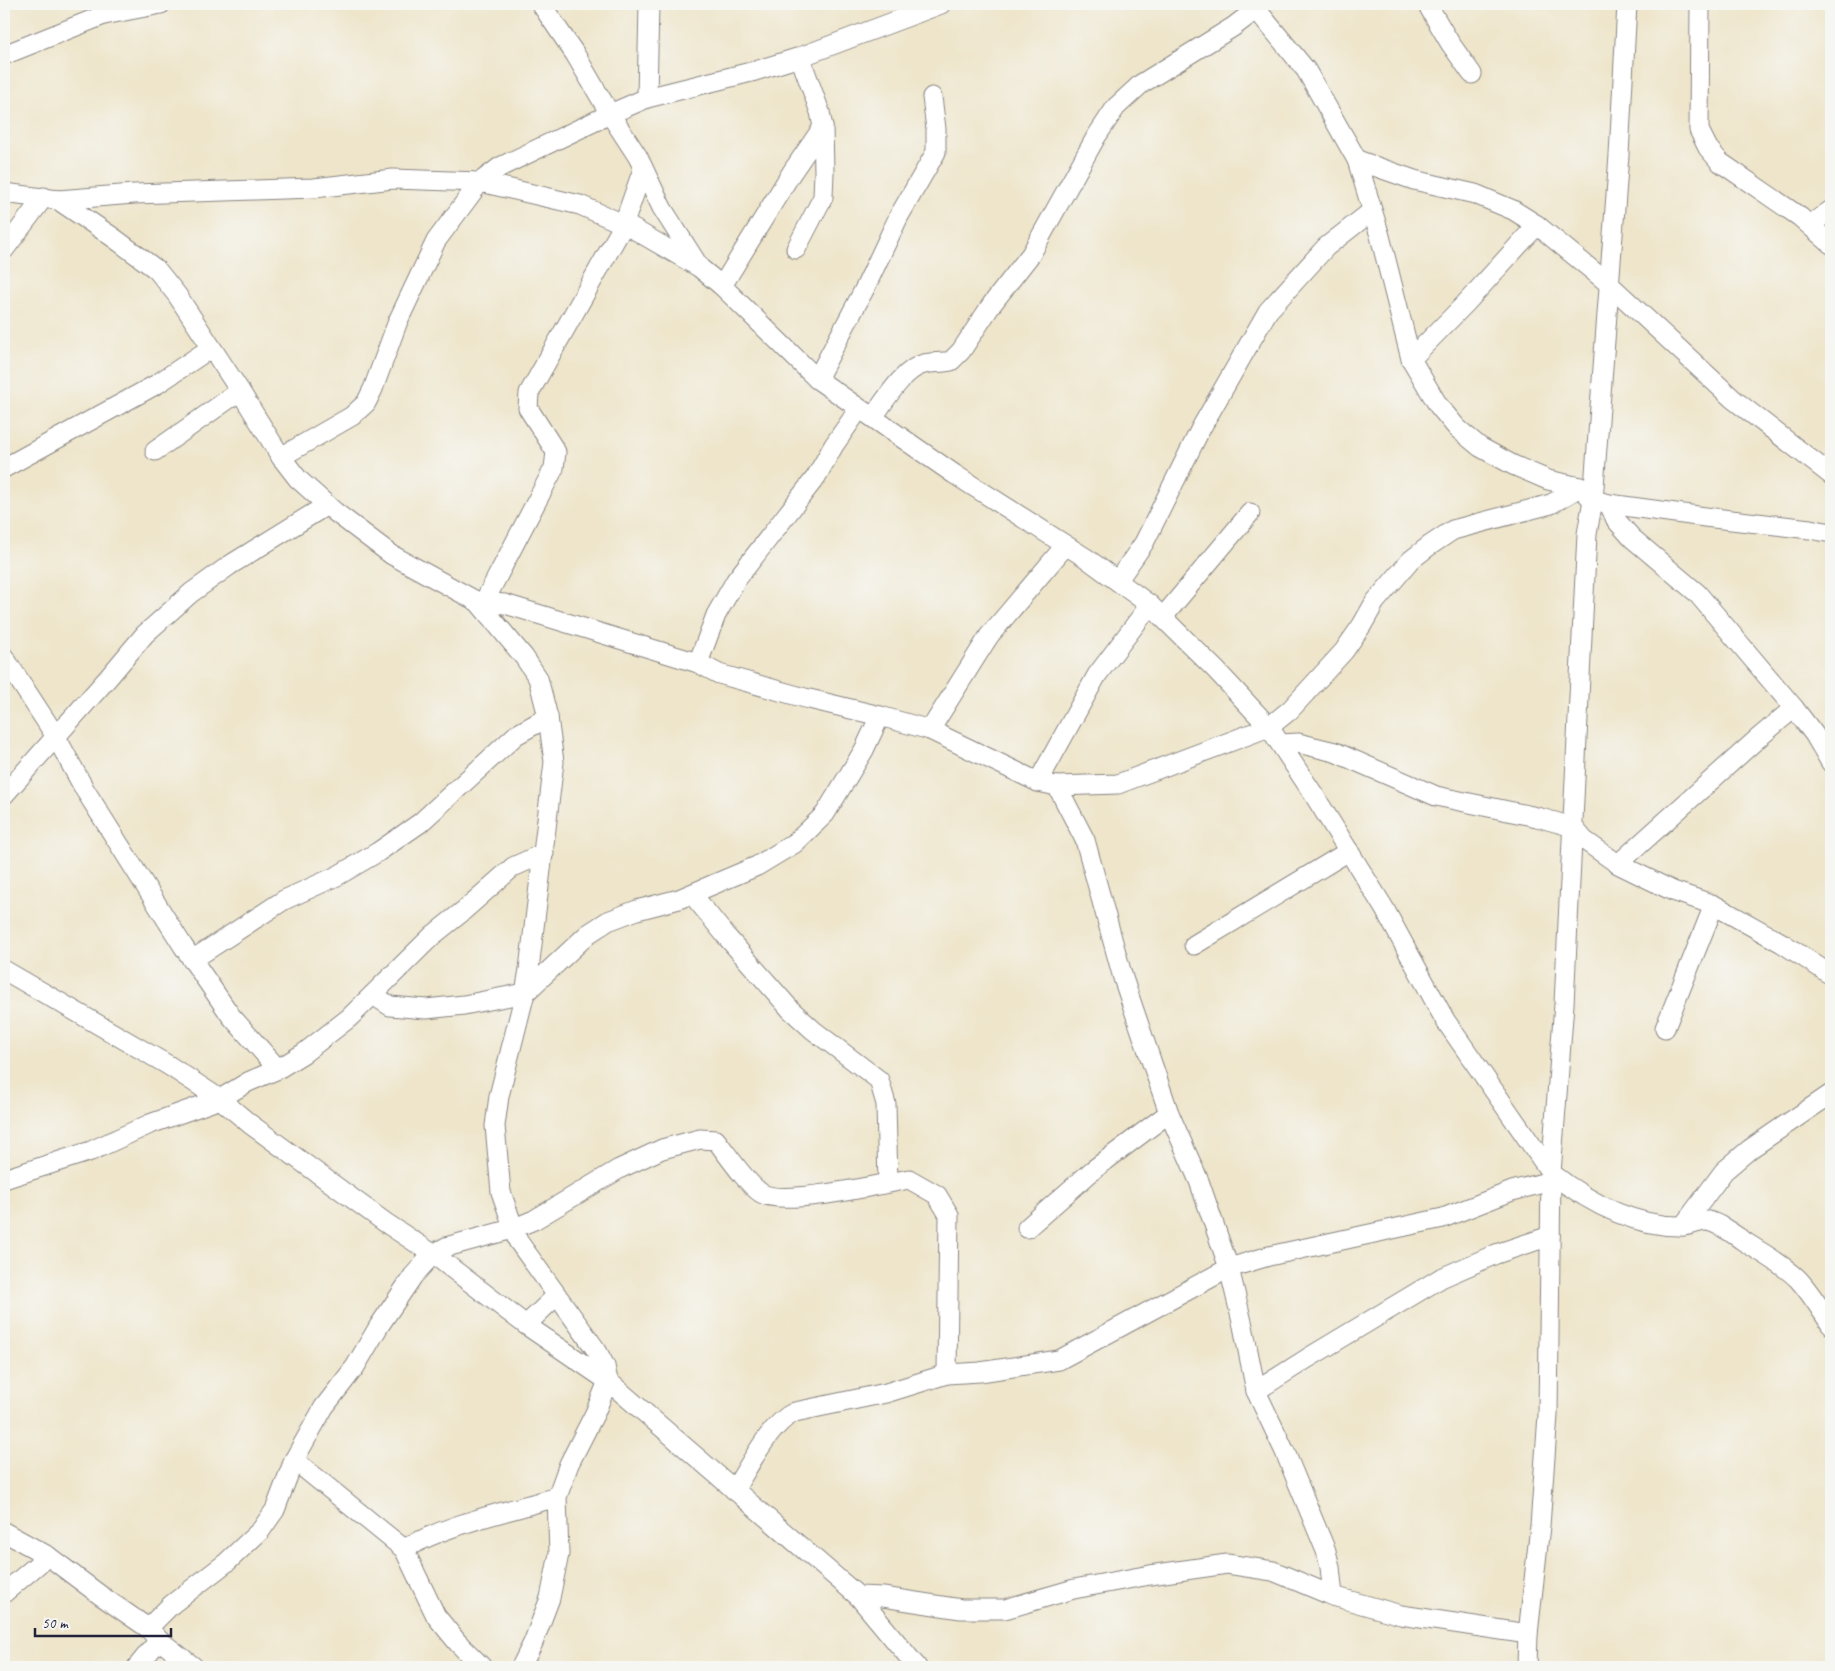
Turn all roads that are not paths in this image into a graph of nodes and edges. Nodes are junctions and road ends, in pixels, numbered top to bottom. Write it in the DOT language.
graph roads {
  1 [pos="161,4"];
  2 [pos="541,4"];
  3 [pos="649,4"];
  4 [pos="941,4"];
  5 [pos="1427,4"];
  6 [pos="1627,4"];
  7 [pos="1700,4"];
  8 [pos="1255,6"];
  9 [pos="4,55"];
  10 [pos="800,57"];
  11 [pos="1472,74"];
  12 [pos="932,97"];
  13 [pos="647,98"];
  14 [pos="610,114"];
  15 [pos="823,127"];
  16 [pos="1357,160"];
  17 [pos="643,169"];
  18 [pos="480,182"];
  19 [pos="4,192"];
  20 [pos="51,199"];
  21 [pos="1831,210"];
  22 [pos="1372,211"];
  23 [pos="1537,225"];
  24 [pos="624,226"];
  25 [pos="1810,226"];
  26 [pos="1831,244"];
  27 [pos="796,249"];
  28 [pos="4,250"];
  29 [pos="700,268"];
  30 [pos="1609,284"];
  31 [pos="722,286"];
  32 [pos="211,348"];
  33 [pos="1411,359"];
  34 [pos="817,379"];
  35 [pos="240,391"];
  36 [pos="866,413"];
  37 [pos="155,451"];
  38 [pos="281,457"];
  39 [pos="4,468"];
  40 [pos="1831,475"];
  41 [pos="1594,497"];
  42 [pos="326,505"];
  43 [pos="1250,513"];
  44 [pos="1831,533"];
  45 [pos="1065,546"];
  46 [pos="1118,580"];
  47 [pos="481,602"];
  48 [pos="1157,611"];
  49 [pos="4,657"];
  50 [pos="698,663"];
  51 [pos="1794,708"];
  52 [pos="880,716"];
  53 [pos="548,717"];
  54 [pos="1268,727"];
  55 [pos="930,730"];
  56 [pos="55,735"];
  57 [pos="1281,744"];
  58 [pos="1831,762"];
  59 [pos="1038,782"];
  60 [pos="1057,786"];
  61 [pos="4,795"];
  62 [pos="1573,827"];
  63 [pos="1349,852"];
  64 [pos="544,853"];
  65 [pos="1618,864"];
  66 [pos="692,894"];
  67 [pos="1714,905"];
  68 [pos="1194,945"];
  69 [pos="192,960"];
  70 [pos="4,970"];
  71 [pos="1831,975"];
  72 [pos="524,993"];
  73 [pos="372,995"];
  74 [pos="1665,1028"];
  75 [pos="278,1069"];
  76 [pos="1831,1094"];
  77 [pos="220,1099"];
  78 [pos="1169,1113"];
  79 [pos="1551,1177"];
  80 [pos="4,1179"];
  81 [pos="888,1183"];
  82 [pos="1683,1226"];
  83 [pos="1027,1228"];
  84 [pos="512,1229"];
  85 [pos="1550,1236"];
  86 [pos="433,1254"];
  87 [pos="1228,1268"];
  88 [pos="556,1296"];
  89 [pos="526,1325"];
  90 [pos="1831,1325"];
  91 [pos="947,1374"];
  92 [pos="608,1381"];
  93 [pos="1256,1391"];
  94 [pos="294,1460"];
  95 [pos="734,1490"];
  96 [pos="557,1497"];
  97 [pos="4,1532"];
  98 [pos="404,1549"];
  99 [pos="48,1556"];
  100 [pos="4,1594"];
  101 [pos="858,1596"];
  102 [pos="1333,1596"];
  103 [pos="154,1634"];
  104 [pos="1528,1634"];
  105 [pos="137,1667"];
  106 [pos="194,1667"];
  107 [pos="482,1667"];
  108 [pos="520,1667"];
  109 [pos="917,1667"];
  110 [pos="1527,1667"];
  1 -- 9 [label="street"];
  2 -- 14 [label="street"];
  3 -- 13 [label="street"];
  4 -- 10 [label="street"];
  5 -- 11 [label="street"];
  6 -- 30 [label="street"];
  7 -- 25 [label="street"];
  8 -- 16 [label="street"];
  8 -- 36 [label="street"];
  10 -- 13 [label="street"];
  10 -- 15 [label="street"];
  12 -- 34 [label="street"];
  13 -- 14 [label="street"];
  14 -- 17 [label="street"];
  14 -- 18 [label="street"];
  15 -- 27 [label="street"];
  15 -- 31 [label="street"];
  16 -- 22 [label="street"];
  16 -- 23 [label="street"];
  17 -- 24 [label="street"];
  17 -- 29 [label="street"];
  18 -- 20 [label="street"];
  18 -- 24 [label="street"];
  18 -- 38 [label="street"];
  19 -- 20 [label="street"];
  20 -- 28 [label="street"];
  20 -- 32 [label="street"];
  21 -- 25 [label="street"];
  22 -- 33 [label="street"];
  22 -- 46 [label="street"];
  23 -- 30 [label="street"];
  23 -- 33 [label="street"];
  24 -- 29 [label="street"];
  24 -- 47 [label="street"];
  25 -- 26 [label="street"];
  29 -- 31 [label="street"];
  30 -- 40 [label="street"];
  30 -- 41 [label="street"];
  31 -- 34 [label="street"];
  32 -- 35 [label="street"];
  32 -- 39 [label="street"];
  33 -- 41 [label="street"];
  34 -- 36 [label="street"];
  35 -- 37 [label="street"];
  35 -- 38 [label="street"];
  36 -- 45 [label="street"];
  36 -- 50 [label="street"];
  38 -- 42 [label="street"];
  41 -- 44 [label="street"];
  41 -- 51 [label="street"];
  41 -- 54 [label="street"];
  41 -- 62 [label="street"];
  42 -- 47 [label="street"];
  42 -- 56 [label="street"];
  43 -- 48 [label="street"];
  45 -- 46 [label="street"];
  45 -- 55 [label="street"];
  46 -- 48 [label="street"];
  47 -- 50 [label="street"];
  47 -- 53 [label="street"];
  48 -- 54 [label="street"];
  48 -- 59 [label="street"];
  49 -- 56 [label="street"];
  50 -- 52 [label="street"];
  51 -- 58 [label="street"];
  51 -- 65 [label="street"];
  52 -- 55 [label="street"];
  52 -- 66 [label="street"];
  53 -- 64 [label="street"];
  53 -- 69 [label="street"];
  54 -- 57 [label="street"];
  54 -- 60 [label="street"];
  55 -- 59 [label="street"];
  56 -- 61 [label="street"];
  56 -- 69 [label="street"];
  57 -- 62 [label="street"];
  57 -- 63 [label="street"];
  59 -- 60 [label="street"];
  60 -- 78 [label="street"];
  62 -- 65 [label="street"];
  62 -- 79 [label="street"];
  63 -- 68 [label="street"];
  63 -- 79 [label="street"];
  64 -- 72 [label="street"];
  64 -- 73 [label="street"];
  65 -- 67 [label="street"];
  66 -- 72 [label="street"];
  66 -- 81 [label="street"];
  67 -- 71 [label="street"];
  67 -- 74 [label="street"];
  69 -- 75 [label="street"];
  70 -- 77 [label="street"];
  72 -- 73 [label="street"];
  72 -- 84 [label="street"];
  73 -- 75 [label="street"];
  75 -- 77 [label="street"];
  76 -- 82 [label="street"];
  77 -- 80 [label="street"];
  77 -- 86 [label="street"];
  78 -- 83 [label="street"];
  78 -- 87 [label="street"];
  79 -- 82 [label="street"];
  79 -- 85 [label="street"];
  79 -- 87 [label="street"];
  81 -- 84 [label="street"];
  81 -- 91 [label="street"];
  82 -- 90 [label="street"];
  84 -- 86 [label="street"];
  84 -- 88 [label="street"];
  85 -- 93 [label="street"];
  85 -- 104 [label="street"];
  86 -- 89 [label="street"];
  86 -- 94 [label="street"];
  87 -- 91 [label="street"];
  87 -- 93 [label="street"];
  88 -- 89 [label="street"];
  88 -- 92 [label="street"];
  89 -- 92 [label="street"];
  91 -- 95 [label="street"];
  92 -- 95 [label="street"];
  92 -- 96 [label="street"];
  93 -- 102 [label="street"];
  94 -- 98 [label="street"];
  94 -- 103 [label="street"];
  95 -- 101 [label="street"];
  96 -- 98 [label="street"];
  96 -- 108 [label="street"];
  97 -- 99 [label="street"];
  98 -- 107 [label="street"];
  99 -- 100 [label="street"];
  99 -- 103 [label="street"];
  101 -- 102 [label="street"];
  101 -- 109 [label="street"];
  102 -- 104 [label="street"];
  103 -- 105 [label="street"];
  103 -- 106 [label="street"];
  104 -- 110 [label="street"];
}
